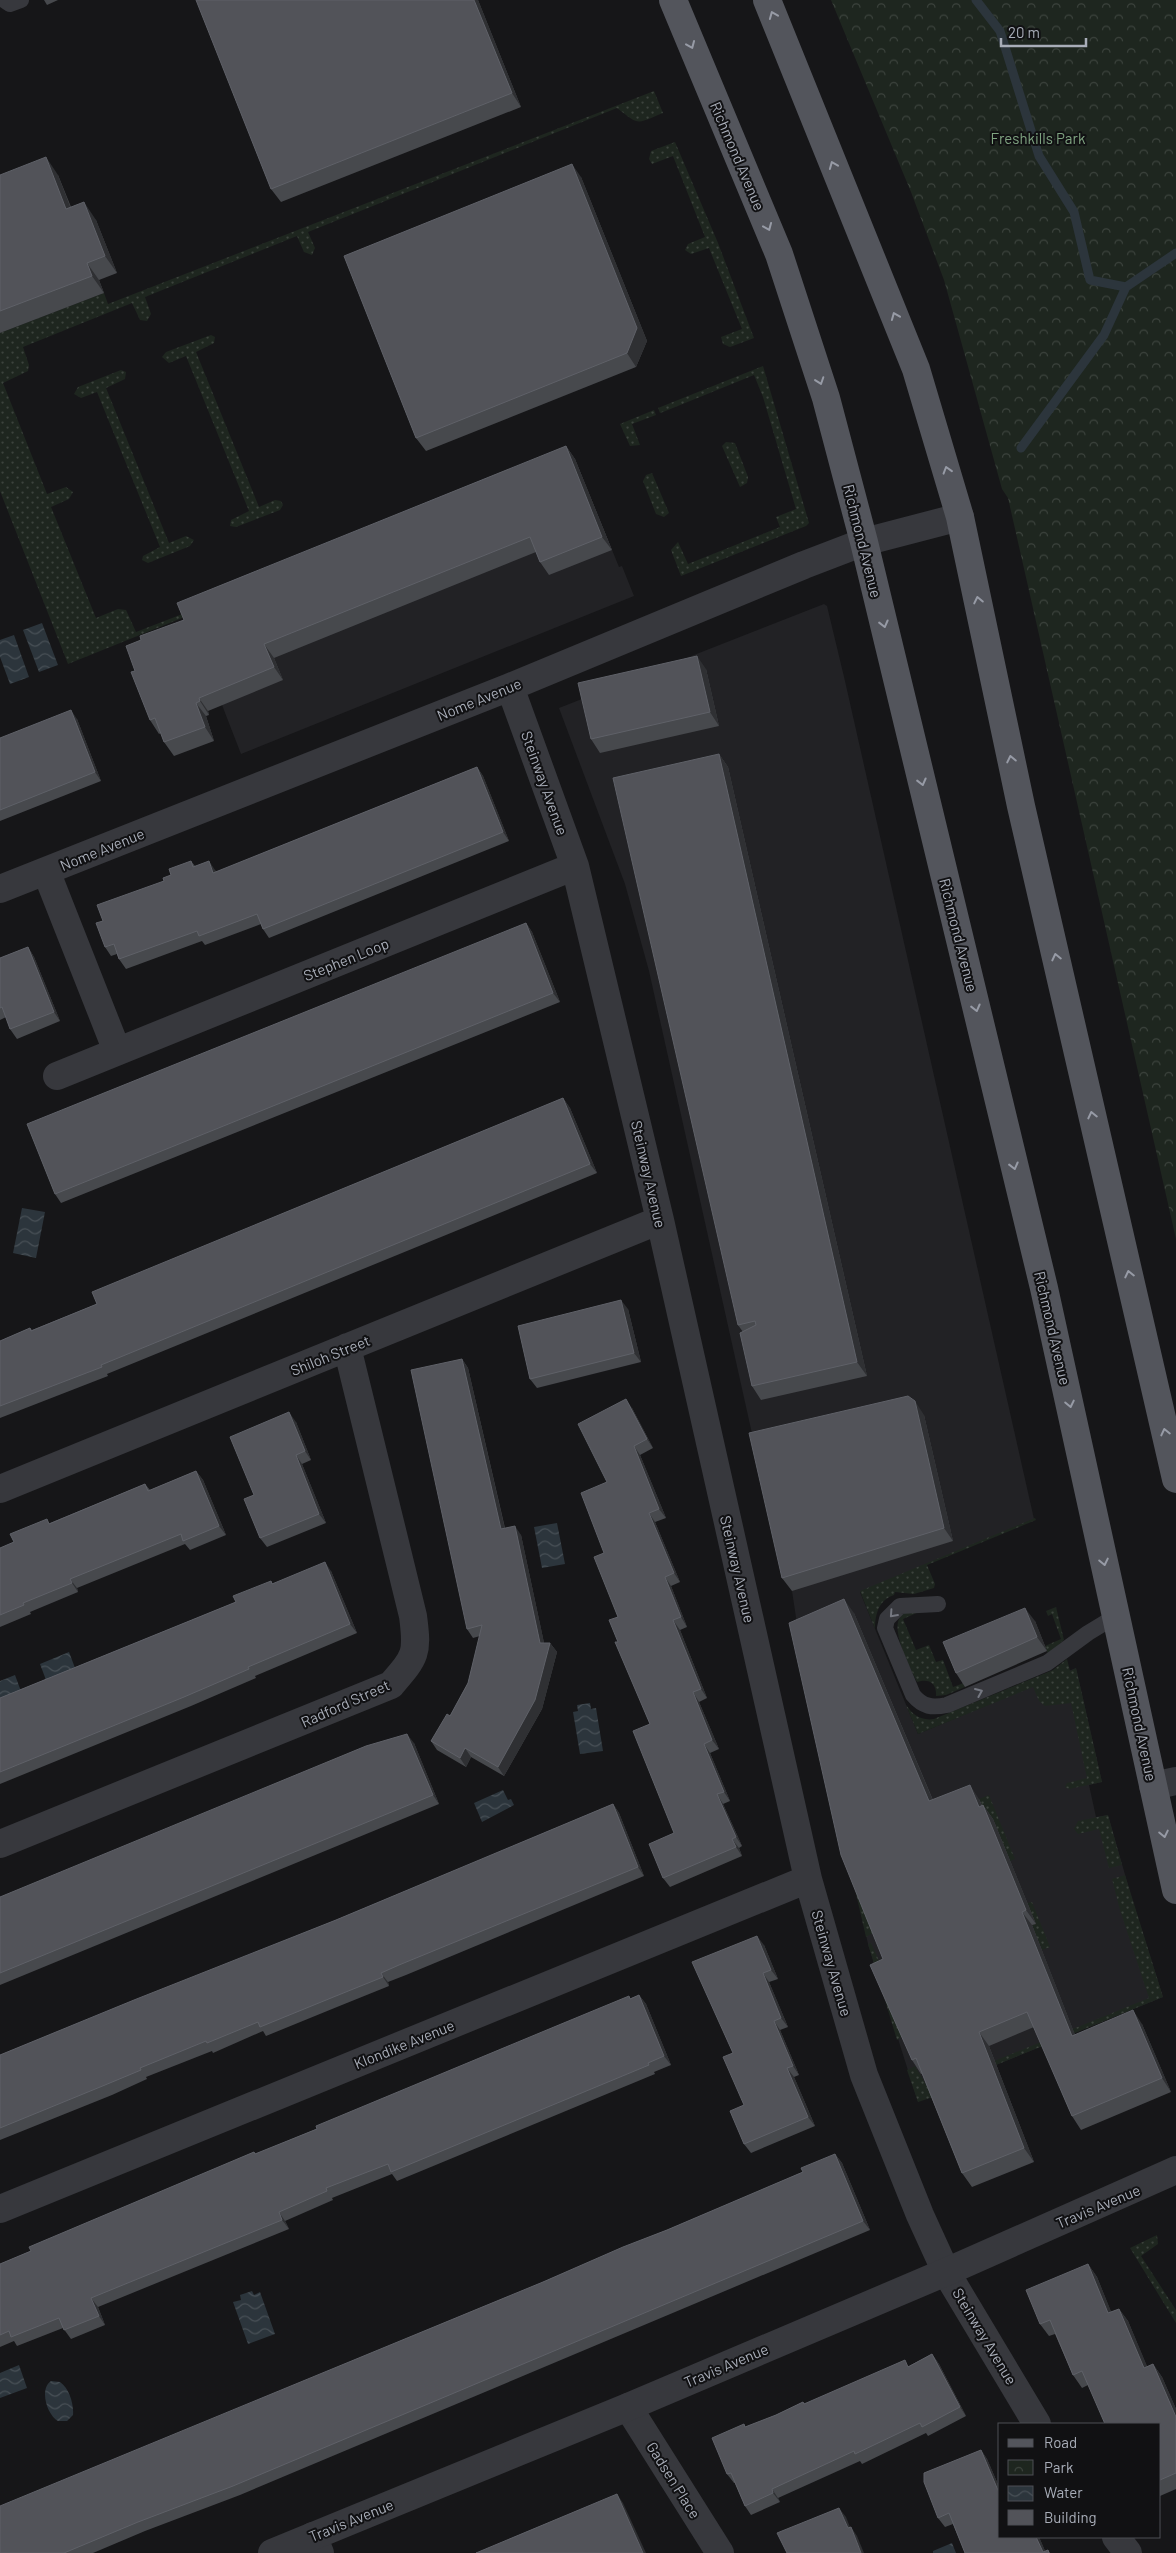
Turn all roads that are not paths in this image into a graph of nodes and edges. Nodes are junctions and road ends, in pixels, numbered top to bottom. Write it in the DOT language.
graph roads {
  1 [pos="4,0"];
  2 [pos="21,0"];
  3 [pos="673,0"];
  4 [pos="767,0"];
  5 [pos="960,517"];
  6 [pos="864,542"];
  7 [pos="510,687"];
  8 [pos="575,866"];
  9 [pos="46,871"];
  10 [pos="0,889"];
  11 [pos="117,1051"];
  12 [pos="57,1076"];
  13 [pos="660,1220"];
  14 [pos="348,1348"];
  15 [pos="1175,1472"];
  16 [pos="0,1489"];
  17 [pos="938,1604"];
  18 [pos="1116,1616"];
  19 [pos="1165,1784"];
  20 [pos="0,1844"];
  21 [pos="808,1879"];
  22 [pos="1176,1890"];
  23 [pos="1176,2170"];
  24 [pos="0,2208"];
  25 [pos="946,2272"];
  26 [pos="628,2407"];
  27 [pos="1036,2423"];
  28 [pos="1117,2538"];
  29 [pos="317,2544"];
  30 [pos="272,2553"];
  31 [pos="720,2553"];
  32 [pos="1128,2553"];
  1 -- 2 [label="lane"];
  3 -- 6 [label="main road, Richmond Avenue, one-way"];
  5 -- 4 [label="main road, one-way"];
  5 -- 6 [label="street, Nome Avenue"];
  15 -- 5 [label="main road, one-way"];
  6 -- 7 [label="street, Nome Avenue"];
  6 -- 18 [label="main road, Richmond Avenue, one-way"];
  7 -- 8 [label="street, Steinway Avenue"];
  7 -- 9 [label="street, Nome Avenue"];
  8 -- 11 [label="street, Stephen Loop"];
  8 -- 13 [label="street, Steinway Avenue"];
  9 -- 10 [label="street, Nome Avenue"];
  9 -- 11 [label="street"];
  11 -- 12 [label="street, Stephen Loop"];
  13 -- 14 [label="street, Shiloh Street"];
  13 -- 21 [label="street, Steinway Avenue"];
  14 -- 16 [label="street, Shiloh Street"];
  14 -- 20 [label="street, Radford Street"];
  17 -- 18 [label="lane, one-way"];
  18 -- 19 [label="main road, Richmond Avenue"];
  19 -- 22 [label="main road, Richmond Avenue, one-way"];
  21 -- 24 [label="street, Klondike Avenue"];
  21 -- 25 [label="street, Steinway Avenue"];
  23 -- 25 [label="street, Travis Avenue"];
  25 -- 26 [label="street, Travis Avenue"];
  25 -- 27 [label="street, Steinway Avenue"];
  26 -- 29 [label="street, Travis Avenue"];
  26 -- 31 [label="street, Gadsen Place"];
  28 -- 32 [label="street"];
  29 -- 30 [label="street, Travis Avenue"];
}
